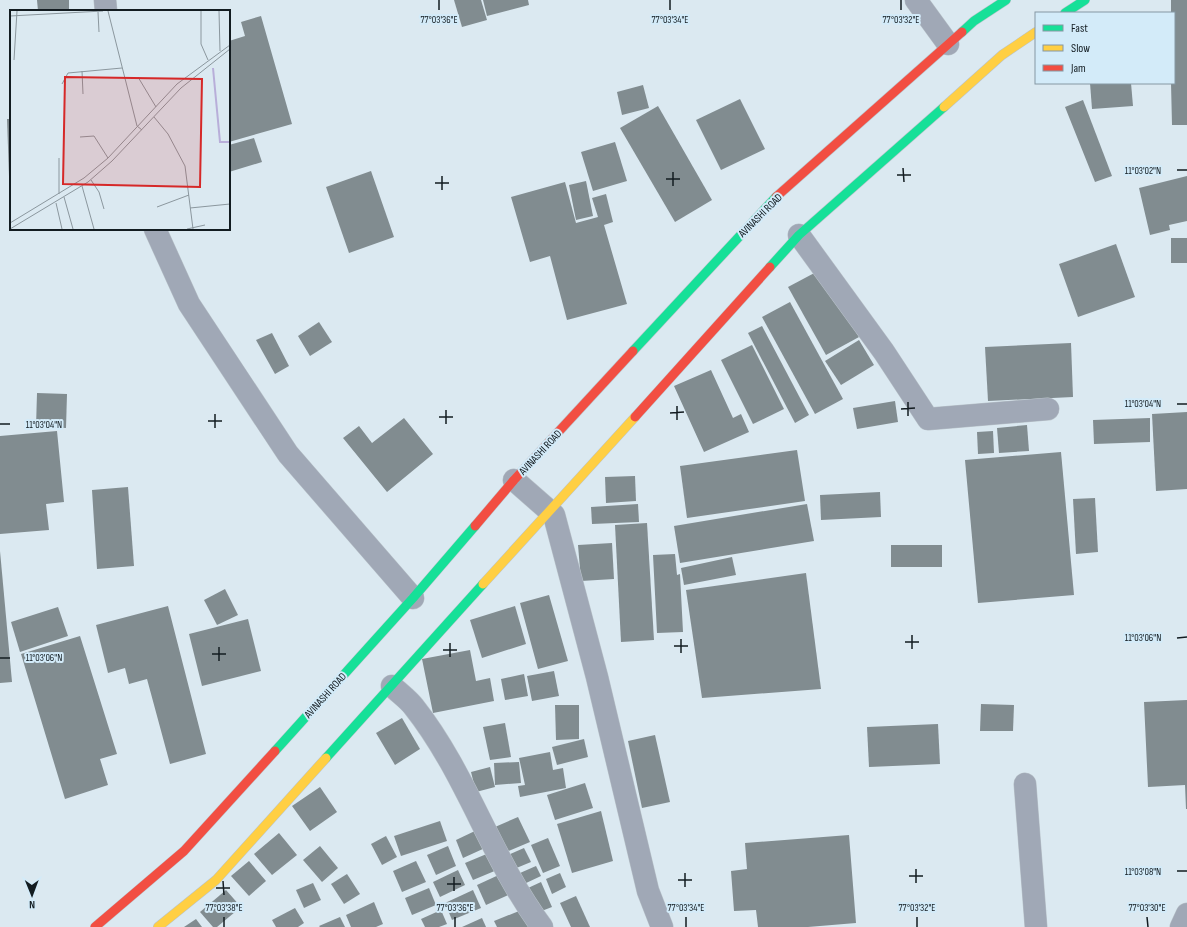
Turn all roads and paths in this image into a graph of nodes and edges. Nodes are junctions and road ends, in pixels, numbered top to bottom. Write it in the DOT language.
graph roads {
  1 [pos="105,0"];
  2 [pos="916,0"];
  3 [pos="1006,0"];
  4 [pos="1085,0"];
  5 [pos="106,10"];
  6 [pos="1067,12"];
  7 [pos="1035,33"];
  8 [pos="948,44"];
  9 [pos="155,230"];
  10 [pos="799,235"];
  11 [pos="1048,410"];
  12 [pos="514,480"];
  13 [pos="550,511"];
  14 [pos="413,598"];
  15 [pos="392,686"];
  16 [pos="1025,784"];
  17 [pos="1187,914"];
  18 [pos="95,927"];
  19 [pos="158,927"];
  20 [pos="542,927"];
  21 [pos="662,927"];
  22 [pos="1036,927"];
  23 [pos="1181,927"];
  1 -- 5 [label="street"];
  2 -- 8 [label="street"];
  3 -- 8 [label="main road, AVINASHI ROAD"];
  4 -- 6 [label="main road"];
  7 -- 10 [label="main road"];
  8 -- 12 [label="main road, AVINASHI ROAD"];
  9 -- 14 [label="street"];
  10 -- 11 [label="street"];
  10 -- 13 [label="main road"];
  12 -- 13 [label="street"];
  12 -- 14 [label="main road, AVINASHI ROAD"];
  13 -- 15 [label="main road"];
  13 -- 21 [label="street"];
  14 -- 18 [label="main road, AVINASHI ROAD"];
  15 -- 19 [label="main road"];
  15 -- 20 [label="street"];
  16 -- 22 [label="street"];
  17 -- 23 [label="street"];
}
